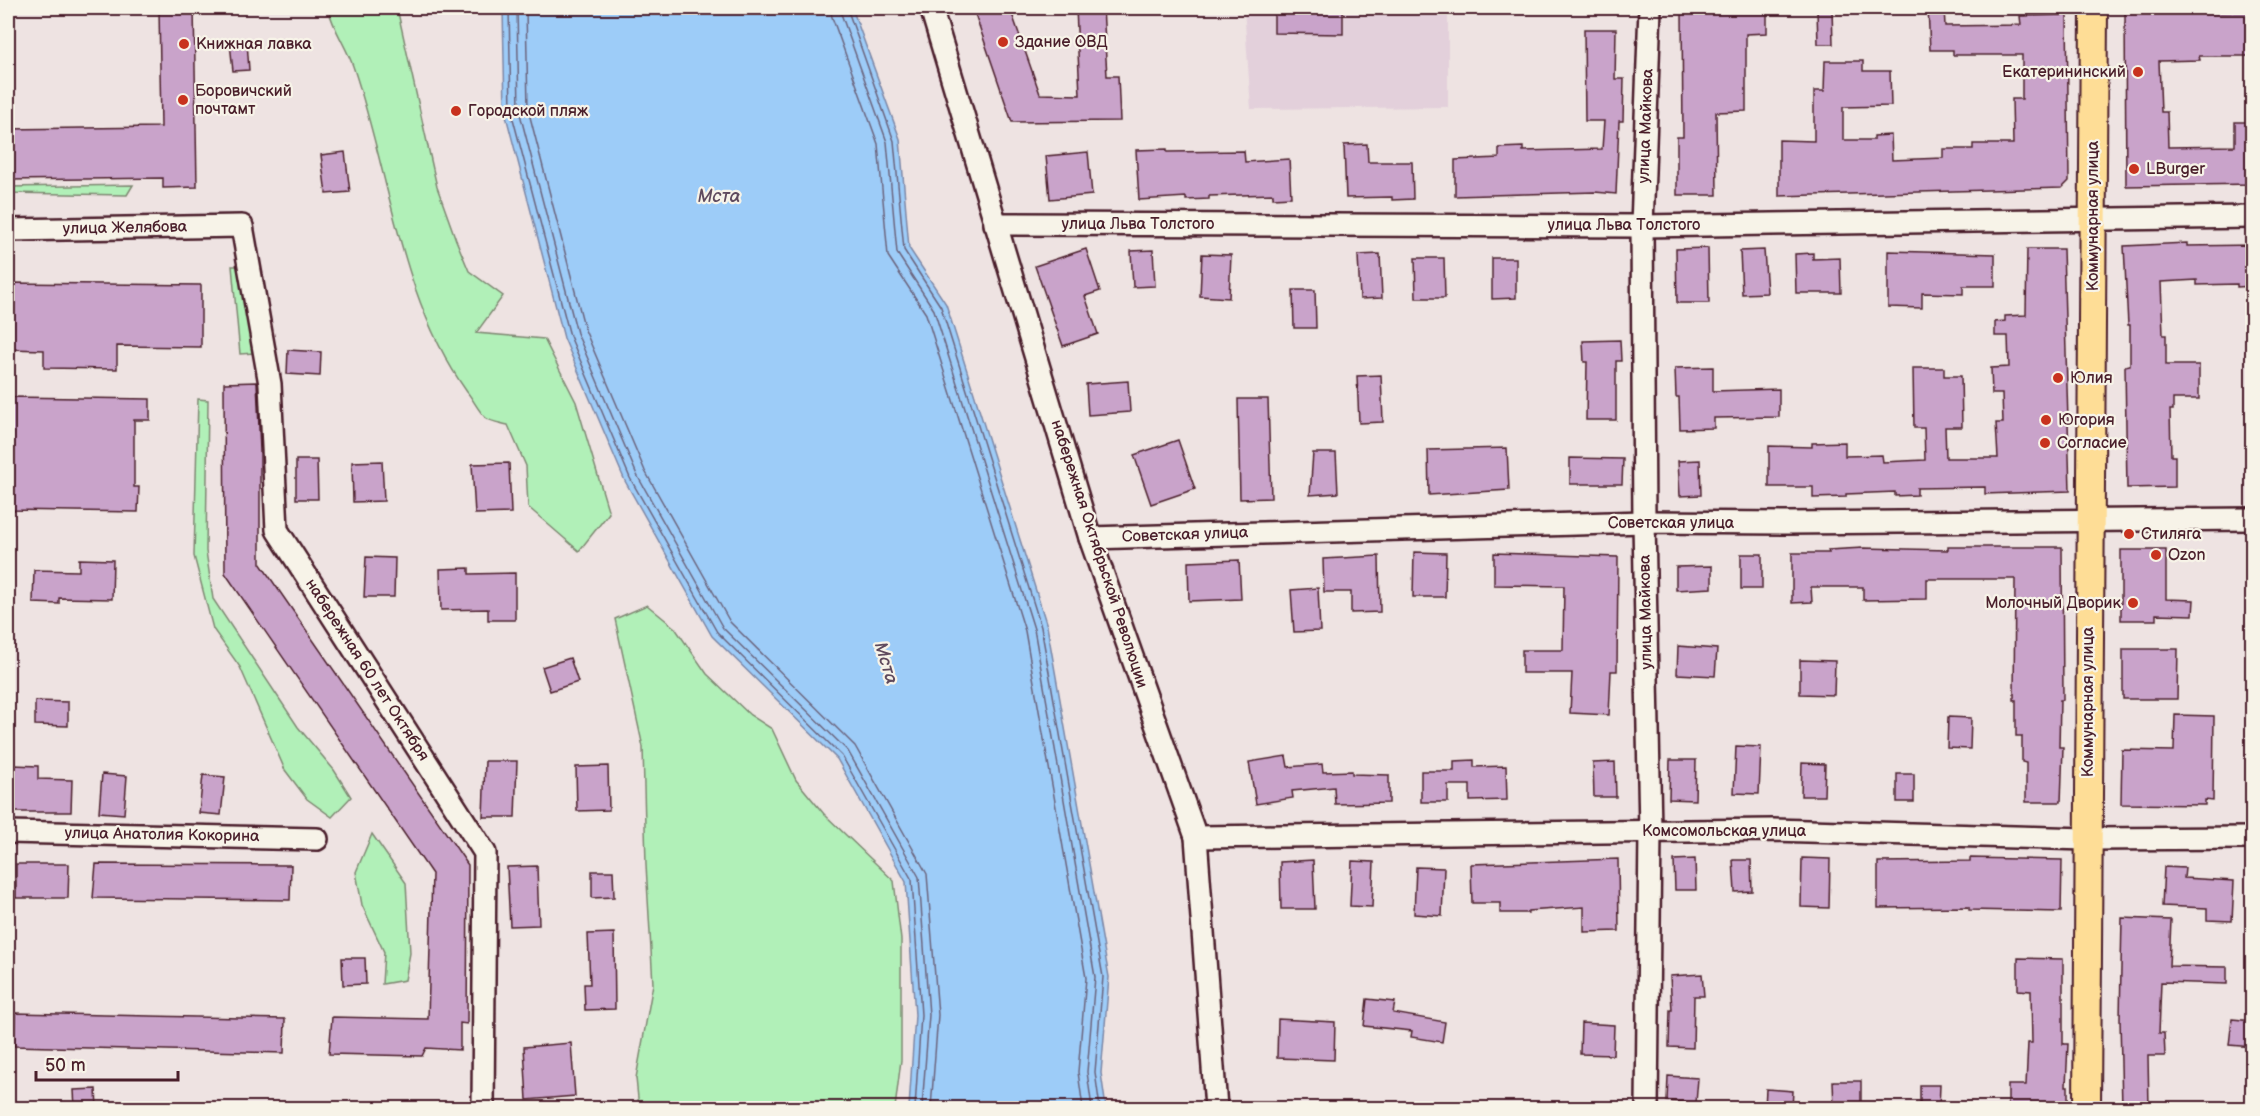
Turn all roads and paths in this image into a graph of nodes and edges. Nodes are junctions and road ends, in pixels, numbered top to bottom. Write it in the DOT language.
graph roads {
  1 [pos="931,8"];
  2 [pos="1650,8"];
  3 [pos="2094,8"];
  4 [pos="2253,217"];
  5 [pos="2093,220"];
  6 [pos="995,224"];
  7 [pos="242,226"];
  8 [pos="1642,226"];
  9 [pos="8,230"];
  10 [pos="2253,519"];
  11 [pos="2090,520"];
  12 [pos="1644,522"];
  13 [pos="1090,538"];
  14 [pos="1650,831"];
  15 [pos="8,832"];
  16 [pos="1196,837"];
  17 [pos="2253,838"];
  18 [pos="317,839"];
  19 [pos="2087,839"];
  20 [pos="483,1108"];
  21 [pos="1216,1108"];
  22 [pos="1647,1108"];
  23 [pos="2087,1108"];
  1 -- 6 [label="street, набережная Октябрьской Революции"];
  2 -- 8 [label="street, улица Майкова"];
  3 -- 5 [label="main road, Коммунарная улица"];
  4 -- 5 [label="street, улица Льва Толстого"];
  5 -- 8 [label="street, улица Льва Толстого"];
  5 -- 11 [label="main road, Коммунарная улица"];
  6 -- 8 [label="street, улица Льва Толстого"];
  6 -- 13 [label="street, набережная Октябрьской Революции"];
  7 -- 9 [label="street, улица Желябова"];
  7 -- 20 [label="street, набережная 60 лет Октября"];
  8 -- 12 [label="street, улица Майкова"];
  10 -- 11 [label="street, Советская улица"];
  11 -- 12 [label="street, Советская улица"];
  11 -- 19 [label="main road, Коммунарная улица"];
  12 -- 13 [label="street, Советская улица"];
  12 -- 14 [label="street, улица Майкова"];
  13 -- 16 [label="street, набережная Октябрьской Революции"];
  14 -- 16 [label="street, Комсомольская улица"];
  14 -- 19 [label="street, Комсомольская улица"];
  14 -- 22 [label="street, улица Майкова"];
  15 -- 18 [label="street, улица Анатолия Кокорина"];
  16 -- 21 [label="street, набережная Октябрьской Революции"];
  17 -- 19 [label="street, Комсомольская улица"];
  19 -- 23 [label="main road, Коммунарная улица"];
}
